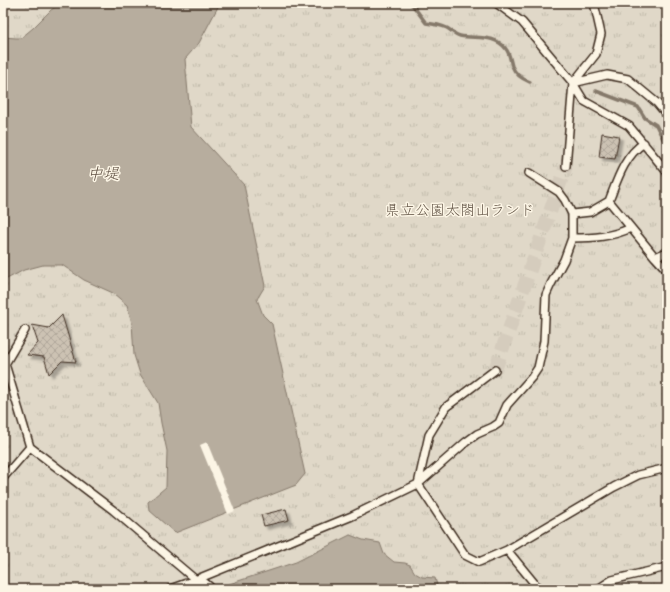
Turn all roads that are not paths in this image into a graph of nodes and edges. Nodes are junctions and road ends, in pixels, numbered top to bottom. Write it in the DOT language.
graph roads {
  1 [pos="496,3"];
  2 [pos="594,3"];
  3 [pos="572,83"];
  4 [pos="667,115"];
  5 [pos="644,143"];
  6 [pos="566,166"];
  7 [pos="667,172"];
  8 [pos="529,173"];
  9 [pos="609,201"];
  10 [pos="572,214"];
  11 [pos="631,228"];
  12 [pos="572,238"];
  13 [pos="667,252"];
  14 [pos="655,257"];
  15 [pos="667,270"];
  16 [pos="24,330"];
  17 [pos="495,370"];
  18 [pos="30,447"];
  19 [pos="667,468"];
  20 [pos="3,478"];
  21 [pos="418,484"];
  22 [pos="508,550"];
  23 [pos="667,567"];
  24 [pos="201,585"];
  25 [pos="536,588"];
  26 [pos="170,589"];
  27 [pos="598,589"];
  1 -- 3 [label="lane"];
  2 -- 3 [label="lane"];
  3 -- 4 [label="lane"];
  3 -- 5 [label="lane"];
  3 -- 6 [label="lane"];
  5 -- 7 [label="lane"];
  5 -- 9 [label="lane"];
  8 -- 10 [label="lane"];
  9 -- 10 [label="lane"];
  9 -- 11 [label="lane"];
  10 -- 12 [label="lane"];
  11 -- 12 [label="lane"];
  11 -- 14 [label="lane"];
  12 -- 21 [label="lane"];
  13 -- 14 [label="lane"];
  14 -- 15 [label="lane"];
  16 -- 18 [label="lane"];
  17 -- 21 [label="lane"];
  18 -- 20 [label="lane"];
  18 -- 24 [label="lane"];
  19 -- 22 [label="lane"];
  21 -- 22 [label="lane"];
  21 -- 24 [label="lane"];
  22 -- 25 [label="lane"];
  23 -- 27 [label="lane"];
  24 -- 26 [label="lane"];
}
